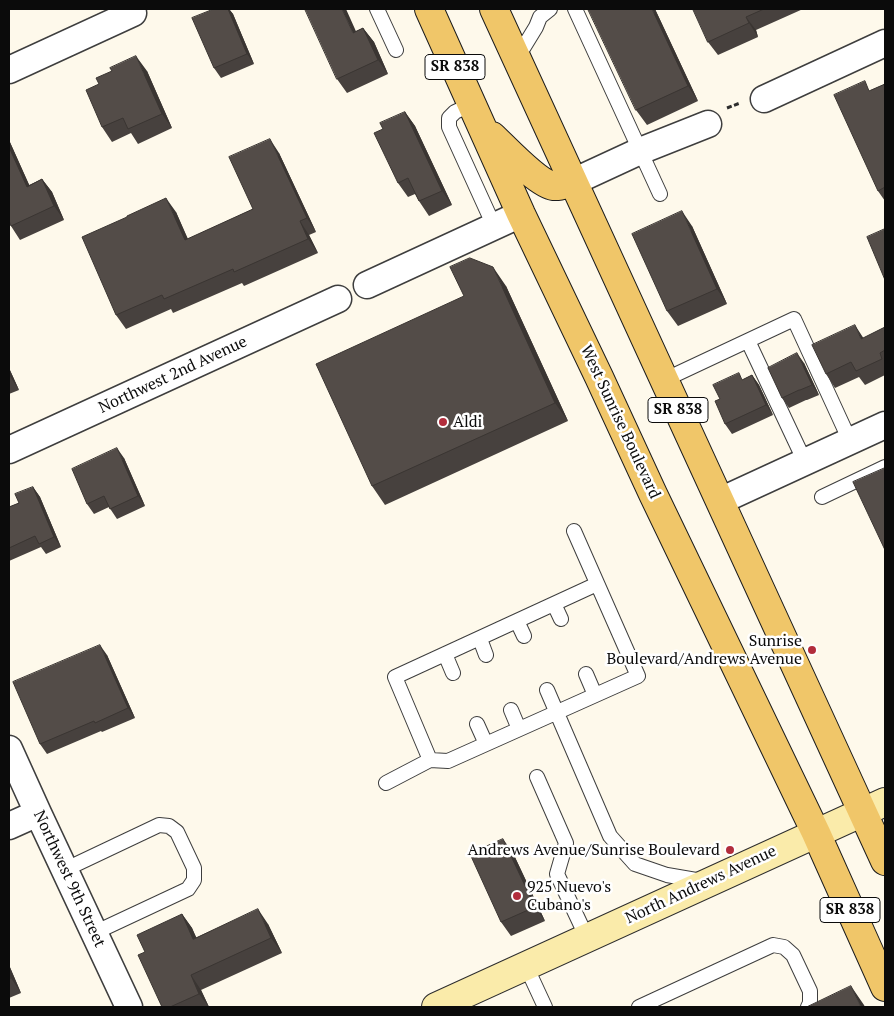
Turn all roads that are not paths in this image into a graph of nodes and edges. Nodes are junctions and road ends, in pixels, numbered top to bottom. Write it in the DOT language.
graph roads {
  1 [pos="377,9"];
  2 [pos="429,9"];
  3 [pos="494,9"];
  4 [pos="550,9"];
  5 [pos="576,9"];
  6 [pos="134,13"];
  7 [pos="885,42"];
  8 [pos="396,50"];
  9 [pos="517,58"];
  10 [pos="9,70"];
  11 [pos="764,98"];
  12 [pos="477,115"];
  13 [pos="708,124"];
  14 [pos="640,151"];
  15 [pos="573,182"];
  16 [pos="660,194"];
  17 [pos="521,214"];
  18 [pos="494,226"];
  19 [pos="367,285"];
  20 [pos="338,299"];
  21 [pos="748,341"];
  22 [pos="664,380"];
  23 [pos="885,425"];
  24 [pos="850,441"];
  25 [pos="9,450"];
  26 [pos="805,462"];
  27 [pos="885,467"];
  28 [pos="822,497"];
  29 [pos="720,501"];
  30 [pos="574,531"];
  31 [pos="597,584"];
  32 [pos="554,604"];
  33 [pos="561,619"];
  34 [pos="517,621"];
  35 [pos="524,636"];
  36 [pos="480,638"];
  37 [pos="445,654"];
  38 [pos="486,655"];
  39 [pos="453,673"];
  40 [pos="586,674"];
  41 [pos="547,690"];
  42 [pos="595,694"];
  43 [pos="510,710"];
  44 [pos="557,712"];
  45 [pos="476,724"];
  46 [pos="519,729"];
  47 [pos="486,744"];
  48 [pos="9,749"];
  49 [pos="430,760"];
  50 [pos="537,777"];
  51 [pos="386,782"];
  52 [pos="874,807"];
  53 [pos="38,813"];
  54 [pos="9,826"];
  55 [pos="816,833"];
  56 [pos="885,861"];
  57 [pos="64,870"];
  58 [pos="708,882"];
  59 [pos="94,933"];
  60 [pos="586,938"];
  61 [pos="526,966"];
  62 [pos="885,987"];
  63 [pos="126,1006"];
  64 [pos="436,1007"];
  65 [pos="545,1007"];
  66 [pos="638,1007"];
  67 [pos="808,1007"];
  1 -- 8 [label="lane"];
  2 -- 12 [label="main road, West Sunrise Boulevard / SR 838"];
  3 -- 9 [label="main road, SR 838"];
  4 -- 9 [label="lane"];
  5 -- 14 [label="lane"];
  6 -- 10 [label="street"];
  7 -- 11 [label="street"];
  9 -- 15 [label="main road, SR 838"];
  12 -- 15 [label="main road"];
  12 -- 17 [label="main road, West Sunrise Boulevard / SR 838"];
  12 -- 18 [label="lane"];
  13 -- 14 [label="street"];
  14 -- 15 [label="street"];
  14 -- 16 [label="lane"];
  15 -- 22 [label="main road, SR 838"];
  17 -- 18 [label="street"];
  17 -- 55 [label="main road, West Sunrise Boulevard / SR 838"];
  18 -- 19 [label="street"];
  20 -- 25 [label="street, Northwest 2nd Avenue"];
  21 -- 22 [label="lane"];
  21 -- 24 [label="lane"];
  21 -- 26 [label="lane"];
  22 -- 29 [label="main road, SR 838"];
  23 -- 24 [label="street"];
  24 -- 26 [label="street"];
  26 -- 29 [label="street"];
  27 -- 28 [label="lane"];
  29 -- 52 [label="main road, SR 838"];
  30 -- 31 [label="lane"];
  31 -- 32 [label="lane"];
  31 -- 42 [label="lane"];
  32 -- 33 [label="lane"];
  32 -- 34 [label="lane"];
  34 -- 35 [label="lane"];
  34 -- 36 [label="lane"];
  36 -- 37 [label="lane"];
  36 -- 38 [label="lane"];
  37 -- 39 [label="lane"];
  37 -- 49 [label="lane"];
  40 -- 42 [label="lane"];
  41 -- 44 [label="lane"];
  42 -- 44 [label="lane"];
  43 -- 46 [label="lane"];
  44 -- 46 [label="lane"];
  44 -- 58 [label="lane"];
  45 -- 47 [label="lane"];
  46 -- 47 [label="lane"];
  47 -- 49 [label="lane"];
  48 -- 53 [label="street, Northwest 9th Street"];
  49 -- 51 [label="lane"];
  50 -- 60 [label="lane"];
  52 -- 55 [label="main road, North Andrews Avenue"];
  52 -- 56 [label="main road, SR 838"];
  53 -- 54 [label="street"];
  53 -- 57 [label="street, Northwest 9th Street"];
  55 -- 58 [label="main road, North Andrews Avenue"];
  55 -- 62 [label="main road, SR 838"];
  57 -- 59 [label="street, Northwest 9th Street"];
  57 -- 59 [label="lane"];
  58 -- 60 [label="main road, North Andrews Avenue"];
  59 -- 63 [label="street, Northwest 9th Street"];
  60 -- 61 [label="main road, North Andrews Avenue"];
  61 -- 64 [label="main road, North Andrews Avenue"];
  61 -- 65 [label="lane"];
  66 -- 67 [label="lane"];
}
